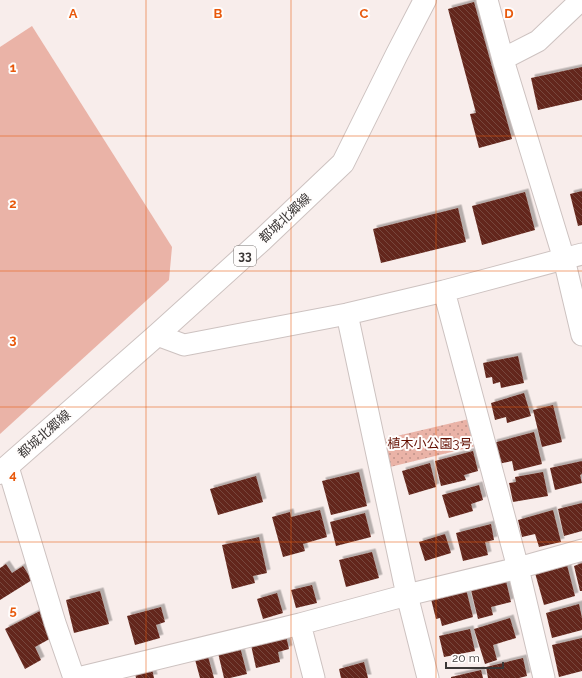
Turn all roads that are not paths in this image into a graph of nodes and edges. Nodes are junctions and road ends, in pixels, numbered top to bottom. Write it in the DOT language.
graph roads {
  1 [pos="425,0"];
  2 [pos="487,0"];
  3 [pos="581,0"];
  4 [pos="503,59"];
  5 [pos="573,257"];
  6 [pos="444,291"];
  7 [pos="346,314"];
  8 [pos="157,335"];
  9 [pos="582,335"];
  10 [pos="4,470"];
  11 [pos="582,550"];
  12 [pos="518,568"];
  13 [pos="407,595"];
  14 [pos="300,624"];
  15 [pos="74,678"];
  16 [pos="78,678"];
  17 [pos="314,678"];
  18 [pos="428,678"];
  19 [pos="544,678"];
  1 -- 8 [label="main road, 都城北郷線 / 33"];
  2 -- 4 [label="street"];
  3 -- 4 [label="street"];
  4 -- 5 [label="street"];
  5 -- 6 [label="street"];
  5 -- 9 [label="street"];
  6 -- 7 [label="street"];
  6 -- 12 [label="street"];
  7 -- 8 [label="street"];
  7 -- 13 [label="street"];
  8 -- 10 [label="main road, 都城北郷線 / 33"];
  10 -- 15 [label="street"];
  11 -- 12 [label="street"];
  12 -- 13 [label="street"];
  12 -- 19 [label="street"];
  13 -- 14 [label="street"];
  13 -- 18 [label="street"];
  14 -- 16 [label="street"];
  14 -- 17 [label="street"];
}
